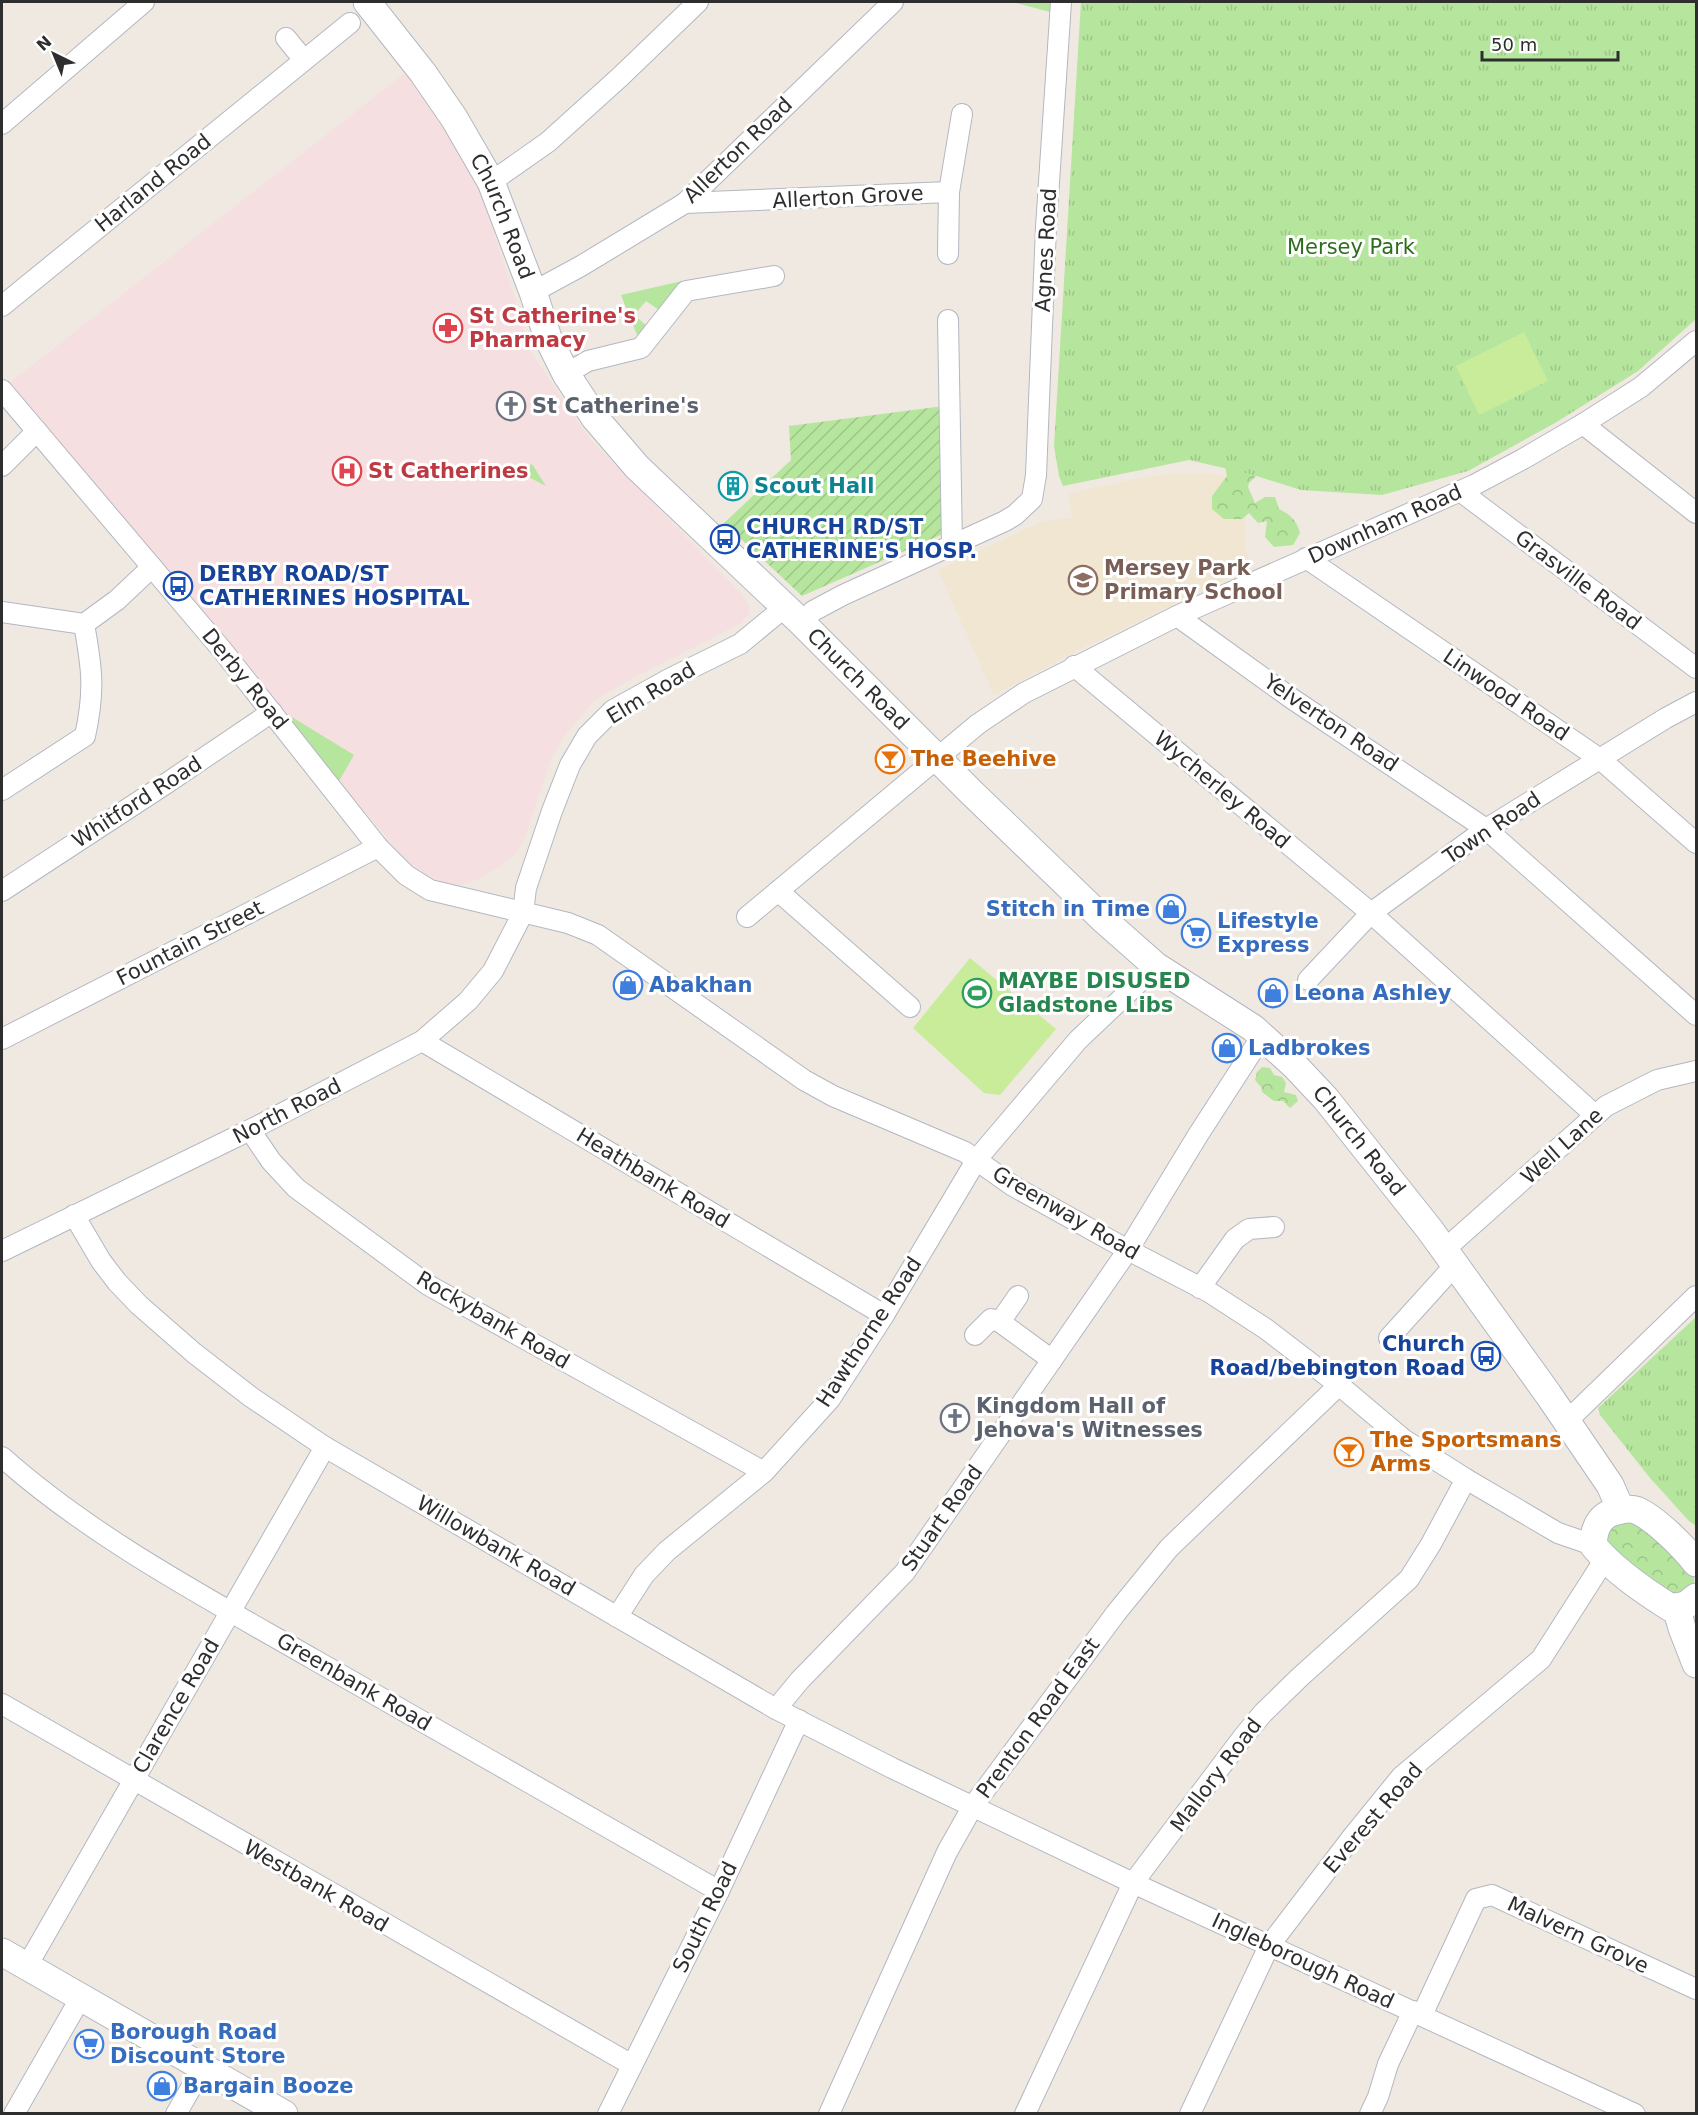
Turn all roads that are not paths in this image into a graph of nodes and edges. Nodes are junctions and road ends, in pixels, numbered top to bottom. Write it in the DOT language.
graph roads {
  1 [pos="144,2"];
  2 [pos="367,2"];
  3 [pos="698,2"];
  4 [pos="893,2"];
  5 [pos="1062,2"];
  6 [pos="350,23"];
  7 [pos="286,38"];
  8 [pos="304,60"];
  9 [pos="962,114"];
  10 [pos="2,124"];
  11 [pos="492,182"];
  12 [pos="949,192"];
  13 [pos="685,203"];
  14 [pos="948,254"];
  15 [pos="774,276"];
  16 [pos="533,292"];
  17 [pos="2,306"];
  18 [pos="948,320"];
  19 [pos="1695,345"];
  20 [pos="566,374"];
  21 [pos="2,390"];
  22 [pos="1583,424"];
  23 [pos="37,431"];
  24 [pos="2,466"];
  25 [pos="1460,491"];
  26 [pos="1032,499"];
  27 [pos="1696,513"];
  28 [pos="952,545"];
  29 [pos="1306,558"];
  30 [pos="152,567"];
  31 [pos="2,612"];
  32 [pos="793,615"];
  33 [pos="1177,616"];
  34 [pos="84,624"];
  35 [pos="1074,666"];
  36 [pos="1696,668"];
  37 [pos="1696,702"];
  38 [pos="272,712"];
  39 [pos="937,758"];
  40 [pos="1600,759"];
  41 [pos="2,790"];
  42 [pos="1486,829"];
  43 [pos="1696,843"];
  44 [pos="378,847"];
  45 [pos="2,891"];
  46 [pos="778,891"];
  47 [pos="523,913"];
  48 [pos="1371,913"];
  49 [pos="747,917"];
  50 [pos="1156,966"];
  51 [pos="1308,980"];
  52 [pos="910,1007"];
  53 [pos="1696,1015"];
  54 [pos="1262,1036"];
  55 [pos="2,1039"];
  56 [pos="422,1041"];
  57 [pos="1696,1071"];
  58 [pos="1595,1115"];
  59 [pos="250,1130"];
  60 [pos="977,1160"];
  61 [pos="74,1215"];
  62 [pos="1274,1227"];
  63 [pos="1128,1250"];
  64 [pos="2,1251"];
  65 [pos="1450,1258"];
  66 [pos="1200,1288"];
  67 [pos="1018,1296"];
  68 [pos="1696,1296"];
  69 [pos="884,1315"];
  70 [pos="1000,1322"];
  71 [pos="975,1335"];
  72 [pos="1389,1338"];
  73 [pos="1052,1360"];
  74 [pos="1339,1385"];
  75 [pos="1567,1421"];
  76 [pos="325,1447"];
  77 [pos="2,1457"];
  78 [pos="764,1472"];
  79 [pos="1466,1479"];
  80 [pos="1621,1509"];
  81 [pos="1599,1552"];
  82 [pos="1696,1563"];
  83 [pos="1686,1602"];
  84 [pos="230,1611"];
  85 [pos="617,1617"];
  86 [pos="1696,1664"];
  87 [pos="2,1704"];
  88 [pos="776,1709"];
  89 [pos="799,1720"];
  90 [pos="133,1781"];
  91 [pos="973,1806"];
  92 [pos="1133,1883"];
  93 [pos="719,1891"];
  94 [pos="1269,1946"];
  95 [pos="2,1952"];
  96 [pos="27,1966"];
  97 [pos="1696,1989"];
  98 [pos="81,1997"];
  99 [pos="1418,2013"];
  100 [pos="632,2065"];
  101 [pos="203,2067"];
  102 [pos="15,2114"];
  103 [pos="176,2114"];
  104 [pos="284,2114"];
  105 [pos="608,2114"];
  106 [pos="829,2114"];
  107 [pos="1025,2114"];
  108 [pos="1190,2114"];
  109 [pos="1370,2114"];
  110 [pos="1635,2114"];
  1 -- 10 [label="street"];
  2 -- 11 [label="main road, Church Road"];
  3 -- 11 [label="street"];
  4 -- 13 [label="street, Allerton Road"];
  5 -- 26 [label="street, Agnes Road"];
  6 -- 8 [label="street, Harland Road"];
  7 -- 8 [label="street"];
  8 -- 17 [label="street, Harland Road"];
  9 -- 12 [label="street"];
  11 -- 16 [label="main road, Church Road"];
  12 -- 13 [label="street, Allerton Grove"];
  12 -- 14 [label="street, Allerton Grove"];
  13 -- 16 [label="street, Allerton Road"];
  15 -- 20 [label="street"];
  16 -- 20 [label="main road, Church Road"];
  18 -- 28 [label="street"];
  19 -- 22 [label="street, Downham Road"];
  20 -- 32 [label="main road, Church Road"];
  21 -- 23 [label="street, Derby Road"];
  22 -- 25 [label="street, Downham Road"];
  22 -- 27 [label="street"];
  23 -- 24 [label="street"];
  23 -- 30 [label="street, Derby Road"];
  25 -- 29 [label="street, Downham Road"];
  25 -- 36 [label="street, Grasville Road"];
  26 -- 28 [label="street, Elm Road"];
  28 -- 32 [label="street, Elm Road"];
  29 -- 33 [label="street, Downham Road"];
  29 -- 40 [label="street, Linwood Road"];
  30 -- 34 [label="street"];
  30 -- 38 [label="street, Derby Road"];
  31 -- 34 [label="street"];
  32 -- 39 [label="main road, Church Road"];
  32 -- 47 [label="street, Elm Road"];
  33 -- 35 [label="street, Downham Road"];
  33 -- 42 [label="street, Yelverton Road"];
  34 -- 41 [label="street"];
  35 -- 39 [label="street, Downham Road"];
  35 -- 48 [label="street, Wycherley Road"];
  37 -- 40 [label="street, Town Road"];
  38 -- 44 [label="street, Derby Road"];
  38 -- 45 [label="street, Whitford Road"];
  39 -- 46 [label="street, Downham Road"];
  39 -- 50 [label="main road, Church Road"];
  40 -- 42 [label="street, Town Road"];
  40 -- 43 [label="street, Linwood Road"];
  42 -- 48 [label="street, Town Road"];
  42 -- 53 [label="street, Yelverton Road"];
  44 -- 47 [label="street, Derby Road"];
  44 -- 55 [label="street, Fountain Street"];
  46 -- 49 [label="street, Downham Road"];
  46 -- 52 [label="street"];
  47 -- 56 [label="street, North Road"];
  47 -- 60 [label="street, Greenway Road"];
  48 -- 51 [label="street, Town Road"];
  48 -- 58 [label="street, Wycherley Road"];
  50 -- 54 [label="main road, Church Road"];
  50 -- 60 [label="street, Hawthorne Road"];
  54 -- 63 [label="street, Stuart Road"];
  54 -- 65 [label="main road, Church Road"];
  56 -- 59 [label="street, North Road"];
  56 -- 69 [label="street, Heathbank Road"];
  57 -- 58 [label="street, Well Lane"];
  58 -- 65 [label="street, Well Lane"];
  59 -- 61 [label="street, North Road"];
  59 -- 78 [label="street, Rockybank Road"];
  60 -- 63 [label="street, Greenway Road"];
  60 -- 69 [label="street, Hawthorne Road"];
  61 -- 64 [label="street, North Road"];
  61 -- 76 [label="street, Willowbank Road"];
  62 -- 66 [label="street"];
  63 -- 66 [label="street, Greenway Road"];
  63 -- 73 [label="street, Stuart Road"];
  65 -- 72 [label="street, Well Lane"];
  65 -- 75 [label="main road, Church Road"];
  66 -- 74 [label="street, Greenway Road"];
  67 -- 70 [label="street"];
  68 -- 75 [label="street"];
  69 -- 78 [label="street, Hawthorne Road"];
  70 -- 71 [label="street"];
  70 -- 73 [label="street"];
  73 -- 88 [label="street, Stuart Road"];
  74 -- 79 [label="street, Greenway Road"];
  74 -- 91 [label="street, Prenton Road East"];
  75 -- 80 [label="main road, Church Road"];
  76 -- 84 [label="street, Clarence Road"];
  76 -- 85 [label="street, Willowbank Road"];
  77 -- 84 [label="street, Greenbank Road"];
  78 -- 85 [label="street, Hawthorne Road"];
  79 -- 81 [label="street, Greenway Road"];
  79 -- 92 [label="street, Mallory Road"];
  80 -- 81 [label="main road"];
  80 -- 82 [label="main road"];
  81 -- 83 [label="main road"];
  81 -- 94 [label="street, Everest Road"];
  83 -- 86 [label="main road"];
  84 -- 90 [label="street, Clarence Road"];
  84 -- 93 [label="street, Greenbank Road"];
  85 -- 88 [label="street, Willowbank Road"];
  87 -- 90 [label="street, Westbank Road"];
  88 -- 89 [label="street, Willowbank Road"];
  89 -- 91 [label="street, Willowbank Road"];
  89 -- 93 [label="street, South Road"];
  90 -- 96 [label="street, Clarence Road"];
  90 -- 100 [label="street, Westbank Road"];
  91 -- 92 [label="street, Ingleborough Road"];
  91 -- 106 [label="street, Prenton Road East"];
  92 -- 94 [label="street, Ingleborough Road"];
  92 -- 107 [label="street, Mallory Road"];
  93 -- 100 [label="street, South Road"];
  94 -- 99 [label="street, Ingleborough Road"];
  94 -- 108 [label="street, Everest Road"];
  95 -- 96 [label="main road"];
  96 -- 98 [label="main road"];
  97 -- 99 [label="street, Malvern Grove"];
  98 -- 101 [label="main road"];
  98 -- 102 [label="street"];
  99 -- 109 [label="street"];
  99 -- 110 [label="street, Ingleborough Road"];
  100 -- 105 [label="street, South Road"];
  101 -- 103 [label="street"];
  101 -- 104 [label="main road"];
}
